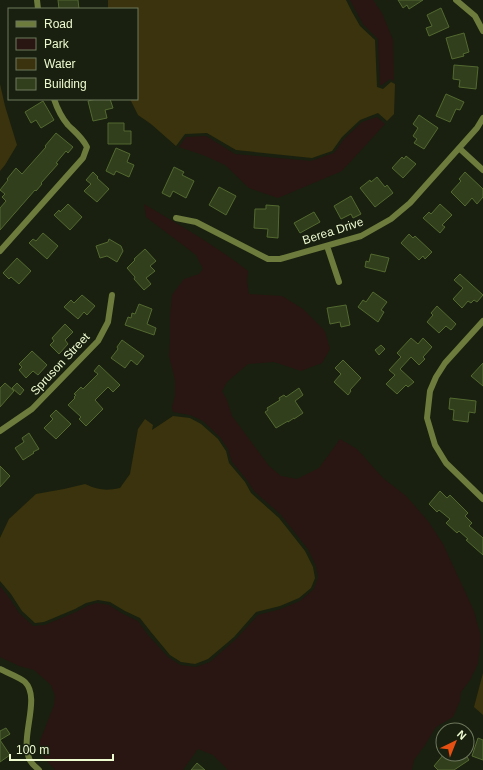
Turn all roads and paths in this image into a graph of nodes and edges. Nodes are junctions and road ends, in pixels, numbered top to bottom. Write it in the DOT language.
graph roads {
  1 [pos="456,0"];
  2 [pos="483,31"];
  3 [pos="54,100"];
  4 [pos="483,118"];
  5 [pos="459,148"];
  6 [pos="483,170"];
  7 [pos="176,218"];
  8 [pos="327,246"];
  9 [pos="0,251"];
  10 [pos="339,282"];
  11 [pos="112,295"];
  12 [pos="483,321"];
  13 [pos="0,431"];
  14 [pos="483,497"];
  15 [pos="0,669"];
  16 [pos="39,770"];
  1 -- 2 [label="street"];
  3 -- 9 [label="street"];
  4 -- 5 [label="street, Berea Drive"];
  5 -- 6 [label="street"];
  5 -- 8 [label="street, Berea Drive"];
  7 -- 8 [label="street, Berea Drive"];
  8 -- 10 [label="street"];
  11 -- 13 [label="street, Spruson Street"];
  12 -- 14 [label="street"];
  15 -- 16 [label="street"];
}
